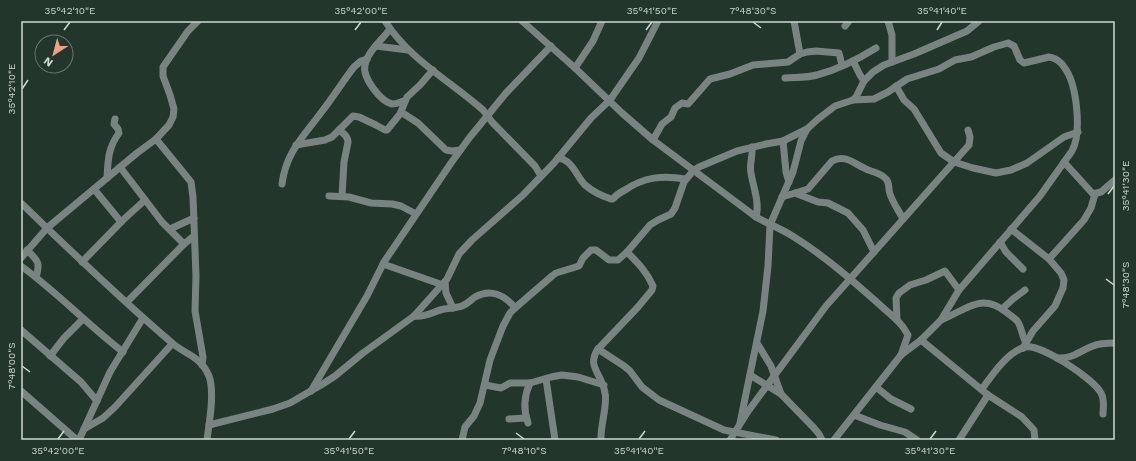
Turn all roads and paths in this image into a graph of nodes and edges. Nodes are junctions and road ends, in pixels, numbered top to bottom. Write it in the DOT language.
graph roads {
  1 [pos="198,21"];
  2 [pos="385,21"];
  3 [pos="522,21"];
  4 [pos="602,21"];
  5 [pos="658,21"];
  6 [pos="794,21"];
  7 [pos="888,21"];
  8 [pos="979,21"];
  9 [pos="390,29"];
  10 [pos="376,46"];
  11 [pos="551,46"];
  12 [pos="876,48"];
  13 [pos="408,50"];
  14 [pos="800,54"];
  15 [pos="367,59"];
  16 [pos="853,61"];
  17 [pos="892,62"];
  18 [pos="842,65"];
  19 [pos="576,68"];
  20 [pos="433,70"];
  21 [pos="785,78"];
  22 [pos="864,81"];
  23 [pos="896,86"];
  24 [pos="610,100"];
  25 [pos="853,100"];
  26 [pos="404,101"];
  27 [pos="401,112"];
  28 [pos="488,116"];
  29 [pos="115,119"];
  30 [pos="807,129"];
  31 [pos="339,130"];
  32 [pos="968,130"];
  33 [pos="1078,132"];
  34 [pos="156,139"];
  35 [pos="653,140"];
  36 [pos="783,141"];
  37 [pos="296,145"];
  38 [pos="752,147"];
  39 [pos="460,150"];
  40 [pos="558,158"];
  41 [pos="954,162"];
  42 [pos="1064,162"];
  43 [pos="120,167"];
  44 [pos="693,171"];
  45 [pos="541,176"];
  46 [pos="107,178"];
  47 [pos="685,180"];
  48 [pos="1115,180"];
  49 [pos="789,182"];
  50 [pos="282,184"];
  51 [pos="94,189"];
  52 [pos="795,193"];
  53 [pos="1095,194"];
  54 [pos="329,196"];
  55 [pos="342,196"];
  56 [pos="782,197"];
  57 [pos="145,200"];
  58 [pos="21,203"];
  59 [pos="416,214"];
  60 [pos="756,217"];
  61 [pos="194,218"];
  62 [pos="903,219"];
  63 [pos="121,222"];
  64 [pos="770,225"];
  65 [pos="47,228"];
  66 [pos="170,229"];
  67 [pos="1011,229"];
  68 [pos="194,236"];
  69 [pos="1000,242"];
  70 [pos="184,244"];
  71 [pos="27,250"];
  72 [pos="627,252"];
  73 [pos="874,252"];
  74 [pos="21,258"];
  75 [pos="1049,259"];
  76 [pos="82,262"];
  77 [pos="383,264"];
  78 [pos="21,266"];
  79 [pos="1023,269"];
  80 [pos="36,277"];
  81 [pos="850,280"];
  82 [pos="444,284"];
  83 [pos="959,290"];
  84 [pos="1025,290"];
  85 [pos="127,302"];
  86 [pos="453,308"];
  87 [pos="515,308"];
  88 [pos="1002,308"];
  89 [pos="414,316"];
  90 [pos="143,318"];
  91 [pos="83,319"];
  92 [pos="897,320"];
  93 [pos="941,320"];
  94 [pos="21,330"];
  95 [pos="921,340"];
  96 [pos="757,343"];
  97 [pos="1115,343"];
  98 [pos="172,344"];
  99 [pos="1024,345"];
  100 [pos="598,349"];
  101 [pos="123,352"];
  102 [pos="901,355"];
  103 [pos="50,356"];
  104 [pos="1057,358"];
  105 [pos="202,365"];
  106 [pos="750,375"];
  107 [pos="775,376"];
  108 [pos="546,379"];
  109 [pos="530,383"];
  110 [pos="485,385"];
  111 [pos="604,385"];
  112 [pos="768,386"];
  113 [pos="876,387"];
  114 [pos="982,389"];
  115 [pos="21,391"];
  116 [pos="311,391"];
  117 [pos="781,394"];
  118 [pos="988,394"];
  119 [pos="97,401"];
  120 [pos="911,409"];
  121 [pos="854,414"];
  122 [pos="1103,414"];
  123 [pos="508,419"];
  124 [pos="740,423"];
  125 [pos="209,425"];
  126 [pos="84,429"];
  127 [pos="734,432"];
  128 [pos="78,440"];
  129 [pos="207,440"];
  130 [pos="462,440"];
  131 [pos="555,440"];
  132 [pos="600,440"];
  133 [pos="730,440"];
  134 [pos="776,440"];
  135 [pos="822,440"];
  136 [pos="834,440"];
  137 [pos="917,440"];
  138 [pos="959,440"];
  139 [pos="1035,440"];
  1 -- 34 [label="street"];
  2 -- 9 [label="street"];
  3 -- 11 [label="street"];
  4 -- 19 [label="street"];
  5 -- 24 [label="street"];
  6 -- 14 [label="street"];
  7 -- 17 [label="street"];
  8 -- 17 [label="street"];
  9 -- 10 [label="street"];
  9 -- 13 [label="street"];
  10 -- 13 [label="street"];
  10 -- 15 [label="street"];
  11 -- 19 [label="street"];
  11 -- 28 [label="street"];
  12 -- 16 [label="street"];
  13 -- 20 [label="street"];
  14 -- 18 [label="street"];
  14 -- 35 [label="street"];
  15 -- 26 [label="street"];
  15 -- 37 [label="street"];
  16 -- 18 [label="street"];
  16 -- 22 [label="street"];
  17 -- 22 [label="street"];
  18 -- 21 [label="street"];
  19 -- 24 [label="street"];
  20 -- 26 [label="street"];
  20 -- 28 [label="street"];
  22 -- 25 [label="street"];
  23 -- 25 [label="street"];
  23 -- 33 [label="street"];
  23 -- 41 [label="street"];
  24 -- 35 [label="street"];
  24 -- 40 [label="street"];
  25 -- 30 [label="street"];
  26 -- 27 [label="street"];
  27 -- 31 [label="street"];
  27 -- 39 [label="street"];
  28 -- 39 [label="street"];
  28 -- 45 [label="street"];
  29 -- 46 [label="street"];
  30 -- 36 [label="street"];
  30 -- 49 [label="street"];
  31 -- 37 [label="street"];
  31 -- 55 [label="street"];
  32 -- 41 [label="street"];
  33 -- 41 [label="street"];
  33 -- 42 [label="street"];
  34 -- 43 [label="street"];
  34 -- 61 [label="street"];
  35 -- 44 [label="street"];
  36 -- 38 [label="street"];
  36 -- 49 [label="street"];
  37 -- 50 [label="street"];
  38 -- 44 [label="street"];
  38 -- 60 [label="street"];
  39 -- 59 [label="street"];
  40 -- 45 [label="street"];
  40 -- 47 [label="street"];
  41 -- 62 [label="street"];
  42 -- 53 [label="street"];
  42 -- 67 [label="street"];
  43 -- 46 [label="street"];
  43 -- 57 [label="street"];
  44 -- 47 [label="street"];
  44 -- 60 [label="street"];
  45 -- 82 [label="street"];
  46 -- 51 [label="street"];
  47 -- 72 [label="street"];
  48 -- 53 [label="street"];
  49 -- 56 [label="street"];
  51 -- 63 [label="street"];
  51 -- 65 [label="street"];
  52 -- 56 [label="street"];
  52 -- 62 [label="street"];
  52 -- 73 [label="street"];
  53 -- 75 [label="street"];
  54 -- 55 [label="street"];
  55 -- 59 [label="street"];
  56 -- 64 [label="street"];
  57 -- 63 [label="street"];
  57 -- 66 [label="street"];
  58 -- 65 [label="street"];
  59 -- 77 [label="street"];
  60 -- 64 [label="street"];
  61 -- 66 [label="street"];
  61 -- 68 [label="street"];
  62 -- 73 [label="street"];
  63 -- 76 [label="street"];
  64 -- 81 [label="street"];
  64 -- 96 [label="street"];
  65 -- 71 [label="street"];
  65 -- 76 [label="street"];
  66 -- 70 [label="street"];
  67 -- 69 [label="street"];
  67 -- 75 [label="street"];
  68 -- 70 [label="street"];
  68 -- 105 [label="street"];
  69 -- 79 [label="street"];
  69 -- 83 [label="street"];
  70 -- 85 [label="street"];
  71 -- 74 [label="street"];
  71 -- 80 [label="street"];
  72 -- 87 [label="street"];
  72 -- 100 [label="street"];
  73 -- 81 [label="street"];
  75 -- 99 [label="street"];
  76 -- 85 [label="street"];
  77 -- 82 [label="street"];
  77 -- 116 [label="street"];
  78 -- 80 [label="street"];
  80 -- 91 [label="street"];
  81 -- 92 [label="street"];
  81 -- 107 [label="street"];
  82 -- 86 [label="street"];
  82 -- 89 [label="street"];
  83 -- 92 [label="street"];
  83 -- 93 [label="street"];
  84 -- 88 [label="street"];
  85 -- 90 [label="street"];
  86 -- 87 [label="street"];
  86 -- 89 [label="street"];
  87 -- 110 [label="street"];
  88 -- 93 [label="street"];
  88 -- 99 [label="street"];
  89 -- 116 [label="street"];
  90 -- 98 [label="street"];
  90 -- 101 [label="street"];
  91 -- 101 [label="street"];
  91 -- 103 [label="street"];
  92 -- 102 [label="street"];
  93 -- 95 [label="street"];
  94 -- 103 [label="street"];
  95 -- 102 [label="street"];
  95 -- 114 [label="street"];
  96 -- 106 [label="street"];
  96 -- 107 [label="street"];
  97 -- 104 [label="street"];
  98 -- 105 [label="street"];
  98 -- 126 [label="street"];
  99 -- 104 [label="street"];
  99 -- 114 [label="street"];
  100 -- 111 [label="street"];
  100 -- 127 [label="street"];
  101 -- 119 [label="street"];
  102 -- 113 [label="street"];
  103 -- 119 [label="street"];
  104 -- 122 [label="street"];
  105 -- 125 [label="street"];
  106 -- 112 [label="street"];
  106 -- 124 [label="street"];
  107 -- 112 [label="street"];
  107 -- 117 [label="street"];
  108 -- 109 [label="street"];
  108 -- 111 [label="street"];
  108 -- 131 [label="street"];
  109 -- 110 [label="street"];
  109 -- 123 [label="street"];
  110 -- 130 [label="street"];
  111 -- 132 [label="street"];
  112 -- 117 [label="street"];
  112 -- 124 [label="street"];
  113 -- 120 [label="street"];
  113 -- 121 [label="street"];
  114 -- 118 [label="street"];
  115 -- 128 [label="street"];
  116 -- 125 [label="street"];
  117 -- 135 [label="street"];
  118 -- 138 [label="street"];
  118 -- 139 [label="street"];
  119 -- 126 [label="street"];
  121 -- 136 [label="street"];
  121 -- 137 [label="street"];
  124 -- 127 [label="street"];
  125 -- 129 [label="street"];
  126 -- 128 [label="street"];
  127 -- 133 [label="street"];
  127 -- 134 [label="street"];
}
